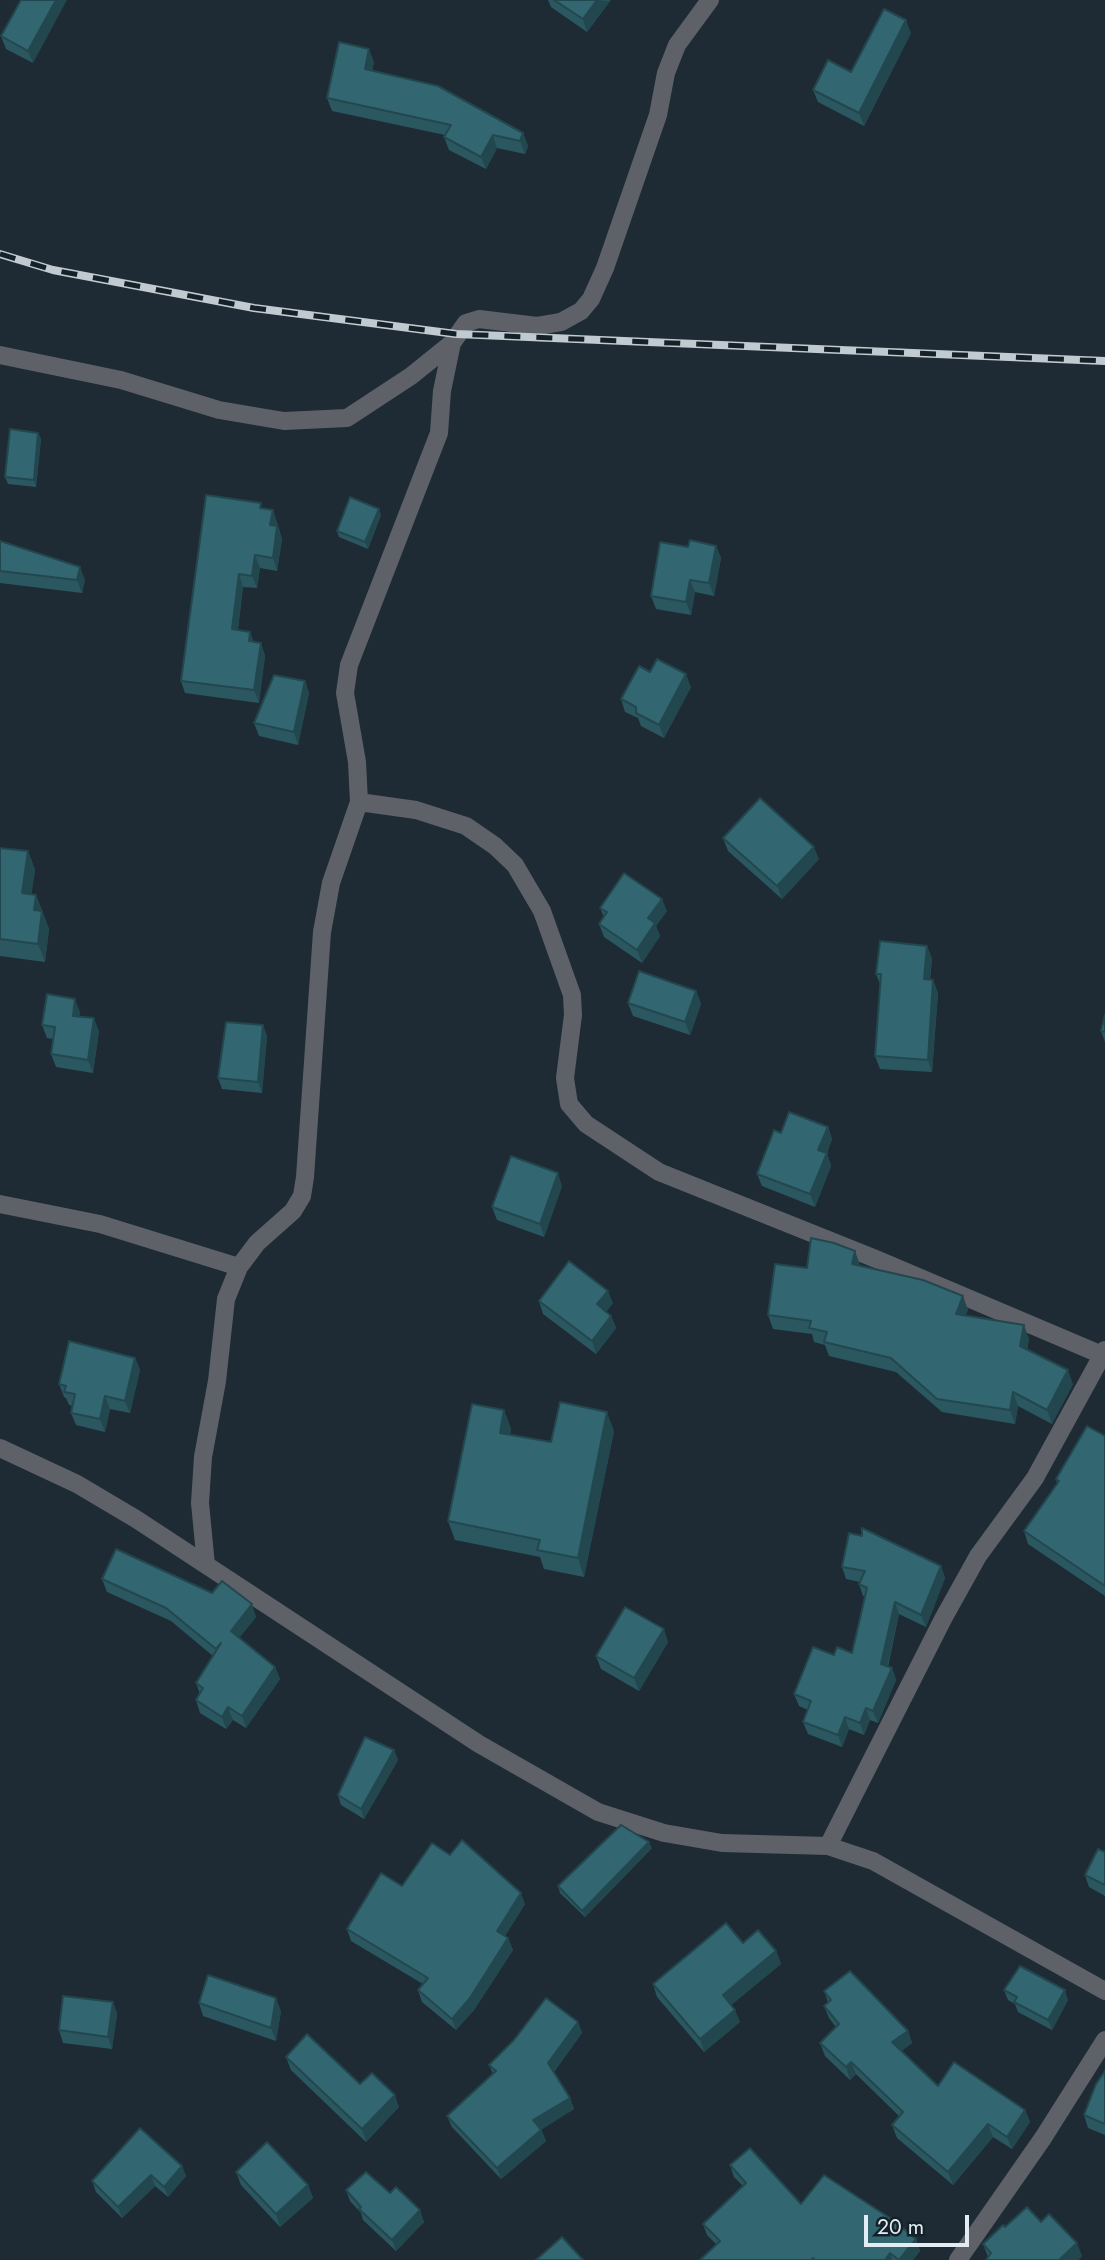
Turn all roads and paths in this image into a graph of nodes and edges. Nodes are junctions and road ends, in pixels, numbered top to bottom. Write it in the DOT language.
graph roads {
  1 [pos="710,0"];
  2 [pos="452,343"];
  3 [pos="0,355"];
  4 [pos="359,802"];
  5 [pos="0,1204"];
  6 [pos="239,1268"];
  7 [pos="1103,1353"];
  8 [pos="0,1448"];
  9 [pos="206,1565"];
  10 [pos="828,1846"];
  11 [pos="1105,1991"];
  12 [pos="1105,2040"];
  13 [pos="958,2260"];
  1 -- 2 [label="street"];
  2 -- 3 [label="street"];
  2 -- 4 [label="street"];
  4 -- 6 [label="street"];
  4 -- 7 [label="street"];
  5 -- 6 [label="street"];
  6 -- 9 [label="street"];
  7 -- 10 [label="street"];
  8 -- 9 [label="street"];
  9 -- 10 [label="street"];
  10 -- 11 [label="street"];
  12 -- 13 [label="street"];
}
